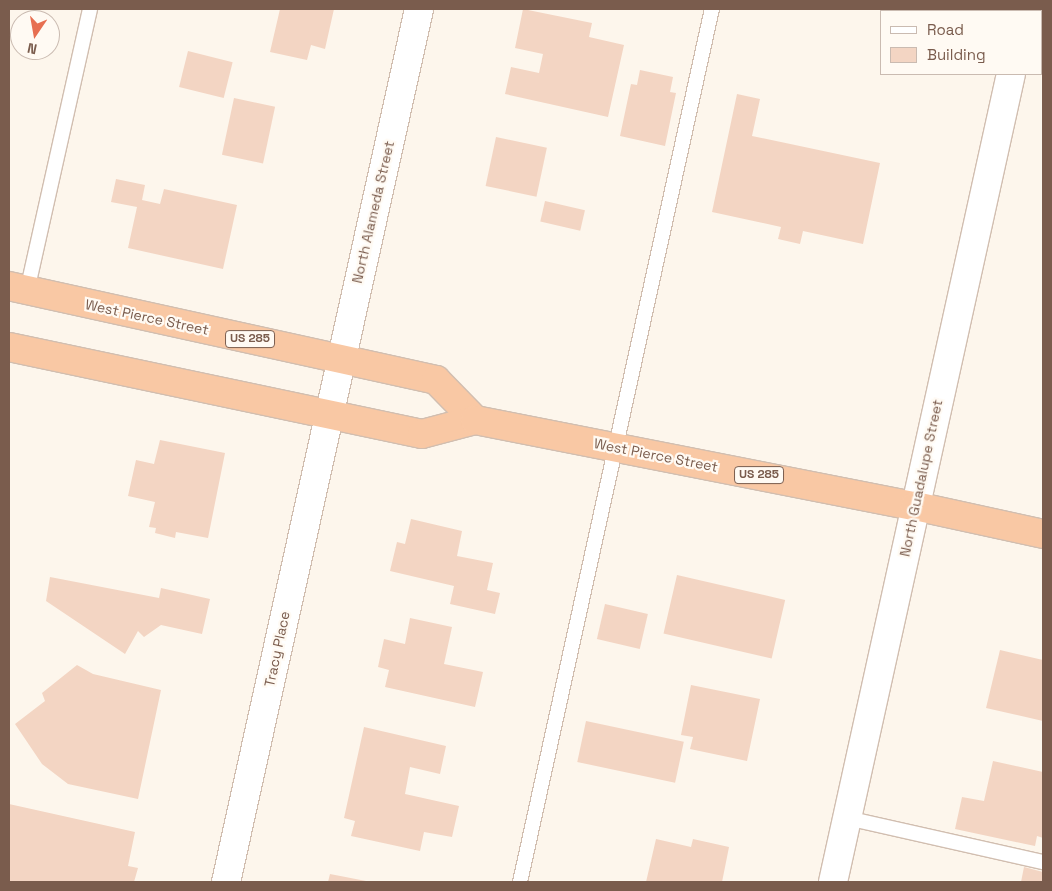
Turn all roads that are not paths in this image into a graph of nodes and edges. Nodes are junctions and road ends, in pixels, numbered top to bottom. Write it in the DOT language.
graph roads {
  1 [pos="90,9"];
  2 [pos="419,9"];
  3 [pos="712,9"];
  4 [pos="1011,75"];
  5 [pos="18,288"];
  6 [pos="9,347"];
  7 [pos="340,358"];
  8 [pos="328,416"];
  9 [pos="475,420"];
  10 [pos="617,447"];
  11 [pos="915,506"];
  12 [pos="1043,534"];
  13 [pos="847,818"];
  14 [pos="1043,862"];
  15 [pos="226,882"];
  16 [pos="520,882"];
  17 [pos="833,882"];
  1 -- 5 [label="lane"];
  2 -- 7 [label="street, North Alameda Street"];
  3 -- 10 [label="lane"];
  4 -- 11 [label="street, North Guadalupe Street"];
  5 -- 7 [label="highway, West Pierce Street / US 285"];
  6 -- 8 [label="highway, West Pierce Street / US 285"];
  7 -- 8 [label="street, North Alameda Street"];
  7 -- 9 [label="highway, West Pierce Street / US 285"];
  8 -- 9 [label="highway, West Pierce Street / US 285"];
  8 -- 15 [label="street, Tracy Place"];
  9 -- 10 [label="highway, West Pierce Street / US 285"];
  10 -- 11 [label="highway, West Pierce Street / US 285"];
  10 -- 16 [label="lane"];
  11 -- 12 [label="highway, West Pierce Street / US 285"];
  11 -- 13 [label="street, North Guadalupe Street"];
  13 -- 14 [label="lane"];
  13 -- 17 [label="street, North Guadalupe Street"];
}
